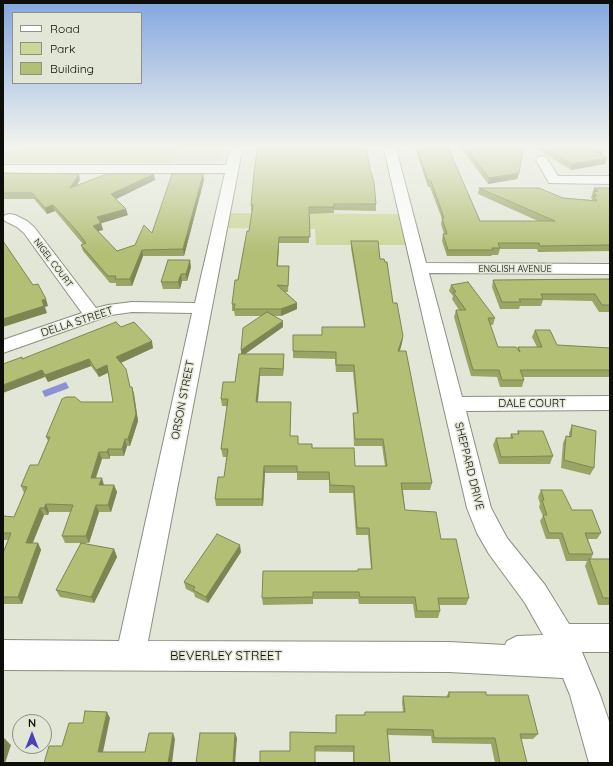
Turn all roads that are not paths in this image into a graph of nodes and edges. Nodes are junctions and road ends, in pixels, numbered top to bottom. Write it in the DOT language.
graph roads {
  1 [pos="229,181"];
  2 [pos="398,181"];
  3 [pos="10,218"];
  4 [pos="420,268"];
  5 [pos="610,269"];
  6 [pos="202,308"];
  7 [pos="92,315"];
  8 [pos="3,347"];
  9 [pos="610,403"];
  10 [pos="454,404"];
  11 [pos="610,638"];
  12 [pos="566,650"];
  13 [pos="3,656"];
  14 [pos="131,656"];
  15 [pos="606,763"];
  1 -- 6 [label="street, ORSON STREET"];
  2 -- 4 [label="street, SHEPPARD DRIVE"];
  3 -- 7 [label="street, NIGEL COURT"];
  4 -- 5 [label="street, ENGLISH AVENUE"];
  4 -- 10 [label="street, SHEPPARD DRIVE"];
  6 -- 7 [label="street, DELLA STREET"];
  6 -- 14 [label="street, ORSON STREET"];
  7 -- 8 [label="street, DELLA STREET"];
  9 -- 10 [label="street, DALE COURT"];
  10 -- 12 [label="street, SHEPPARD DRIVE"];
  11 -- 12 [label="street, BEVERLEY STREET"];
  12 -- 14 [label="street, BEVERLEY STREET"];
  12 -- 15 [label="street, SHEPPARD DRIVE"];
  13 -- 14 [label="street, BEVERLEY STREET"];
}
